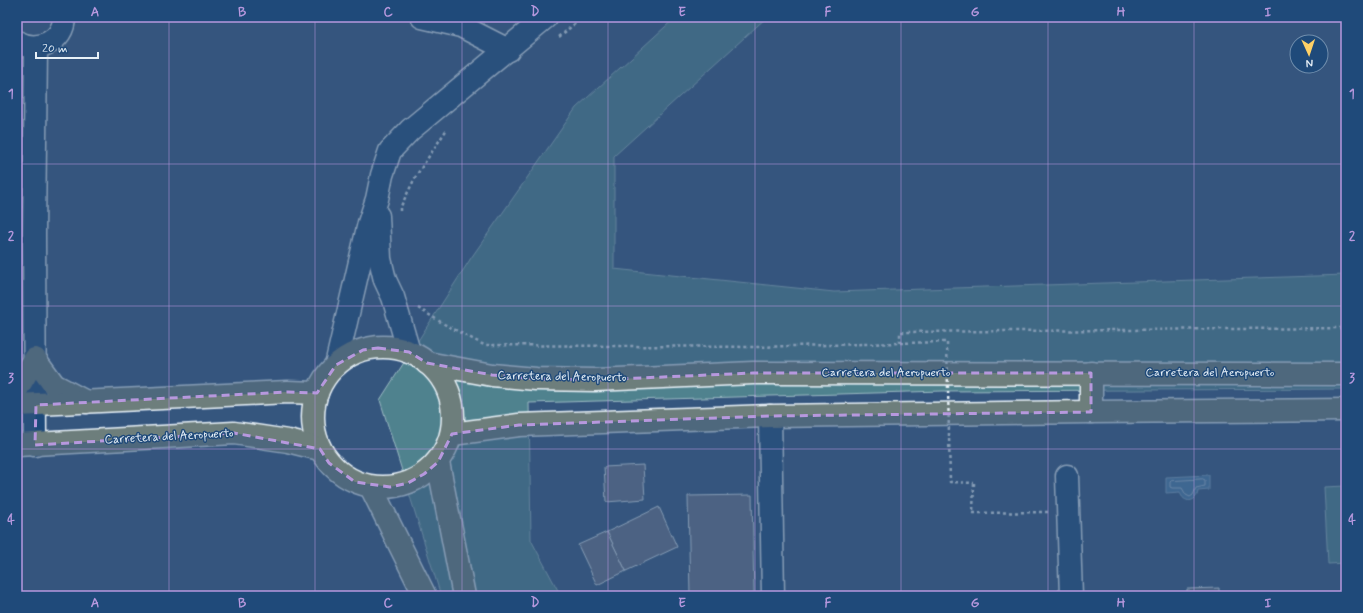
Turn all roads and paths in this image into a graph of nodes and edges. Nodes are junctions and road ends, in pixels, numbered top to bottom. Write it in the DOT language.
graph roads {
  1 [pos="64,17"];
  2 [pos="422,17"];
  3 [pos="546,17"];
  4 [pos="583,17"];
  5 [pos="553,41"];
  6 [pos="27,44"];
  7 [pos="508,50"];
  8 [pos="448,126"];
  9 [pos="377,199"];
  10 [pos="400,215"];
  11 [pos="413,304"];
  12 [pos="1346,328"];
  13 [pos="900,343"];
  14 [pos="418,358"];
  15 [pos="35,359"];
  16 [pos="336,365"];
  17 [pos="1091,373"];
  18 [pos="1346,374"];
  19 [pos="17,389"];
  20 [pos="317,393"];
  21 [pos="87,403"];
  22 [pos="26,405"];
  23 [pos="1346,410"];
  24 [pos="1091,412"];
  25 [pos="770,416"];
  26 [pos="452,434"];
  27 [pos="26,445"];
  28 [pos="320,449"];
  29 [pos="438,462"];
  30 [pos="1067,476"];
  31 [pos="371,487"];
  32 [pos="1068,512"];
  33 [pos="425,596"];
  34 [pos="464,596"];
  35 [pos="773,596"];
  36 [pos="1071,596"];
  1 -- 6 [label="street"];
  2 -- 7 [label="street"];
  3 -- 7 [label="street"];
  4 -- 5 [label="path"];
  6 -- 15 [label="street"];
  7 -- 9 [label="street"];
  8 -- 10 [label="path"];
  9 -- 14 [label="street"];
  9 -- 16 [label="street"];
  11 -- 13 [label="path"];
  12 -- 13 [label="path"];
  13 -- 32 [label="path, bridge"];
  14 -- 16 [label="main road"];
  14 -- 17 [label="main road, Carretera del Aeropuerto"];
  14 -- 26 [label="main road"];
  15 -- 19 [label="main road"];
  15 -- 21 [label="main road"];
  15 -- 22 [label="street"];
  16 -- 20 [label="main road"];
  17 -- 18 [label="main road, Carretera del Aeropuerto"];
  17 -- 24 [label="main road"];
  20 -- 21 [label="main road"];
  20 -- 28 [label="main road"];
  21 -- 22 [label="main road"];
  22 -- 27 [label="street"];
  23 -- 24 [label="main road"];
  24 -- 25 [label="main road"];
  25 -- 26 [label="main road"];
  25 -- 35 [label="street"];
  26 -- 29 [label="main road"];
  27 -- 28 [label="main road, Carretera del Aeropuerto"];
  28 -- 31 [label="main road"];
  29 -- 31 [label="main road"];
  29 -- 34 [label="main road"];
  30 -- 32 [label="street"];
  31 -- 33 [label="main road"];
  32 -- 36 [label="street"];
}
